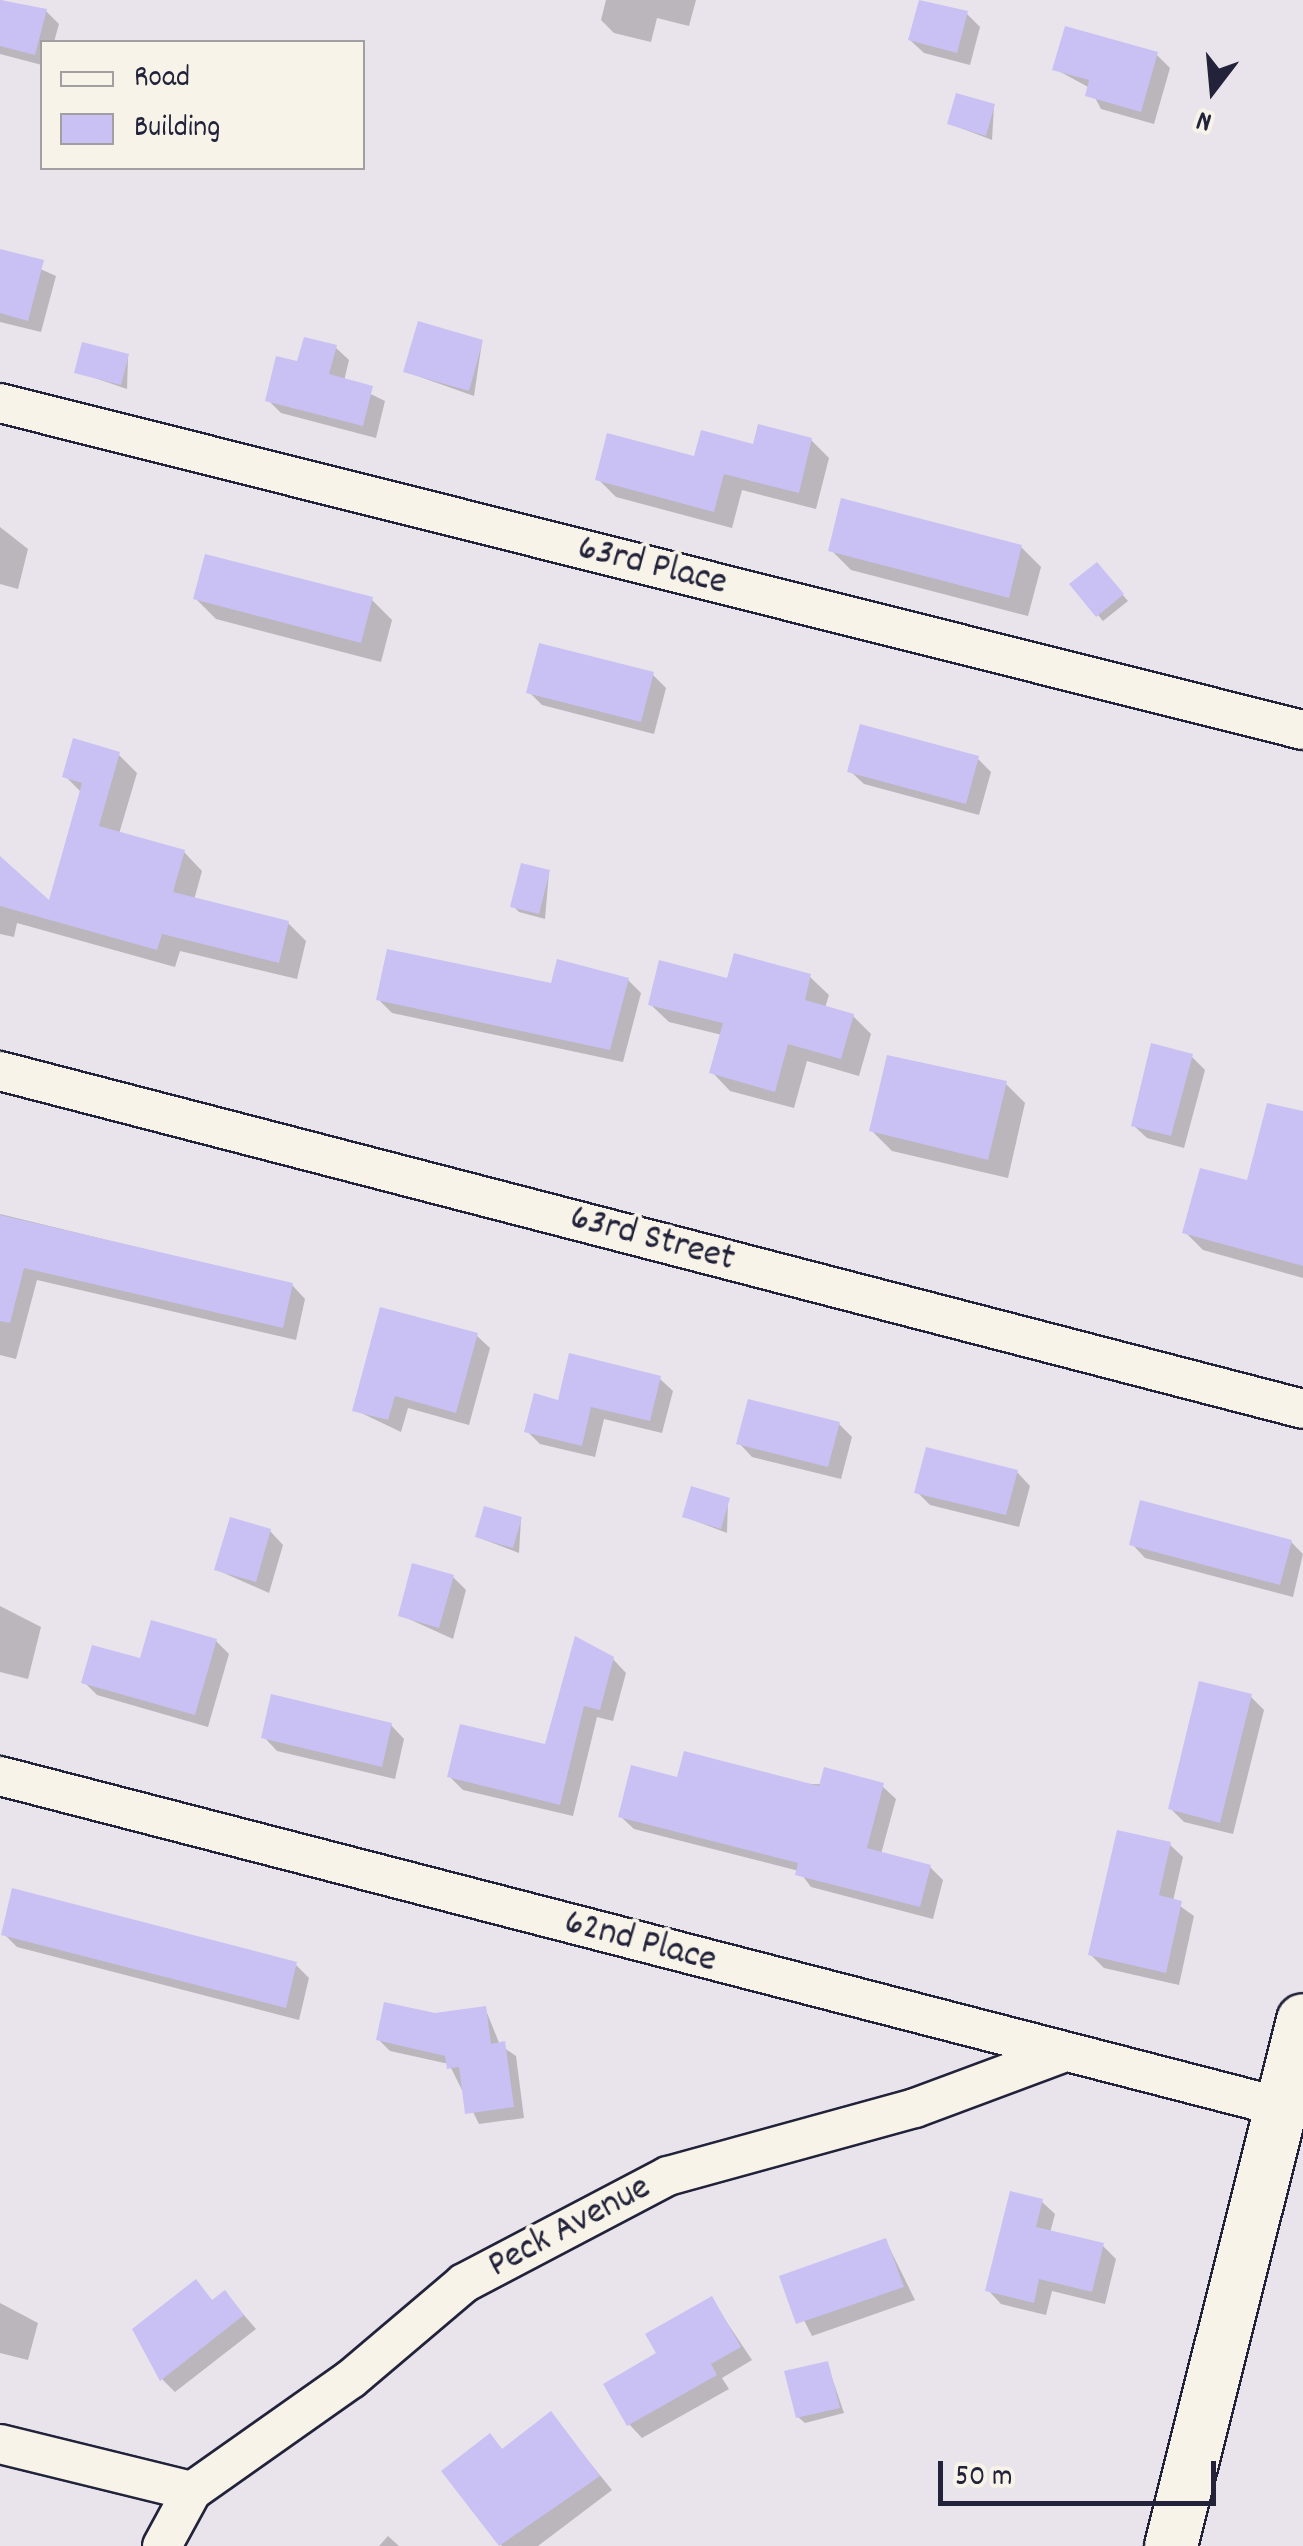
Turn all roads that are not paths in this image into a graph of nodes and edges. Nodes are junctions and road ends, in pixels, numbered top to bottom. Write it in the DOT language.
graph roads {
  1 [pos="0,403"];
  2 [pos="1303,730"];
  3 [pos="0,1071"];
  4 [pos="1303,1409"];
  5 [pos="0,1776"];
  6 [pos="1303,2020"];
  7 [pos="1063,2053"];
  8 [pos="1281,2107"];
  9 [pos="0,2444"];
  10 [pos="192,2491"];
  11 [pos="162,2546"];
  12 [pos="1171,2546"];
  1 -- 2 [label="street, 63rd Place"];
  3 -- 4 [label="street, 63rd Street"];
  5 -- 7 [label="street, 62nd Place"];
  6 -- 8 [label="street"];
  7 -- 8 [label="street, 62nd Place"];
  7 -- 10 [label="street, Peck Avenue"];
  8 -- 12 [label="street"];
  9 -- 10 [label="street"];
  10 -- 11 [label="street, Peck Avenue"];
}
